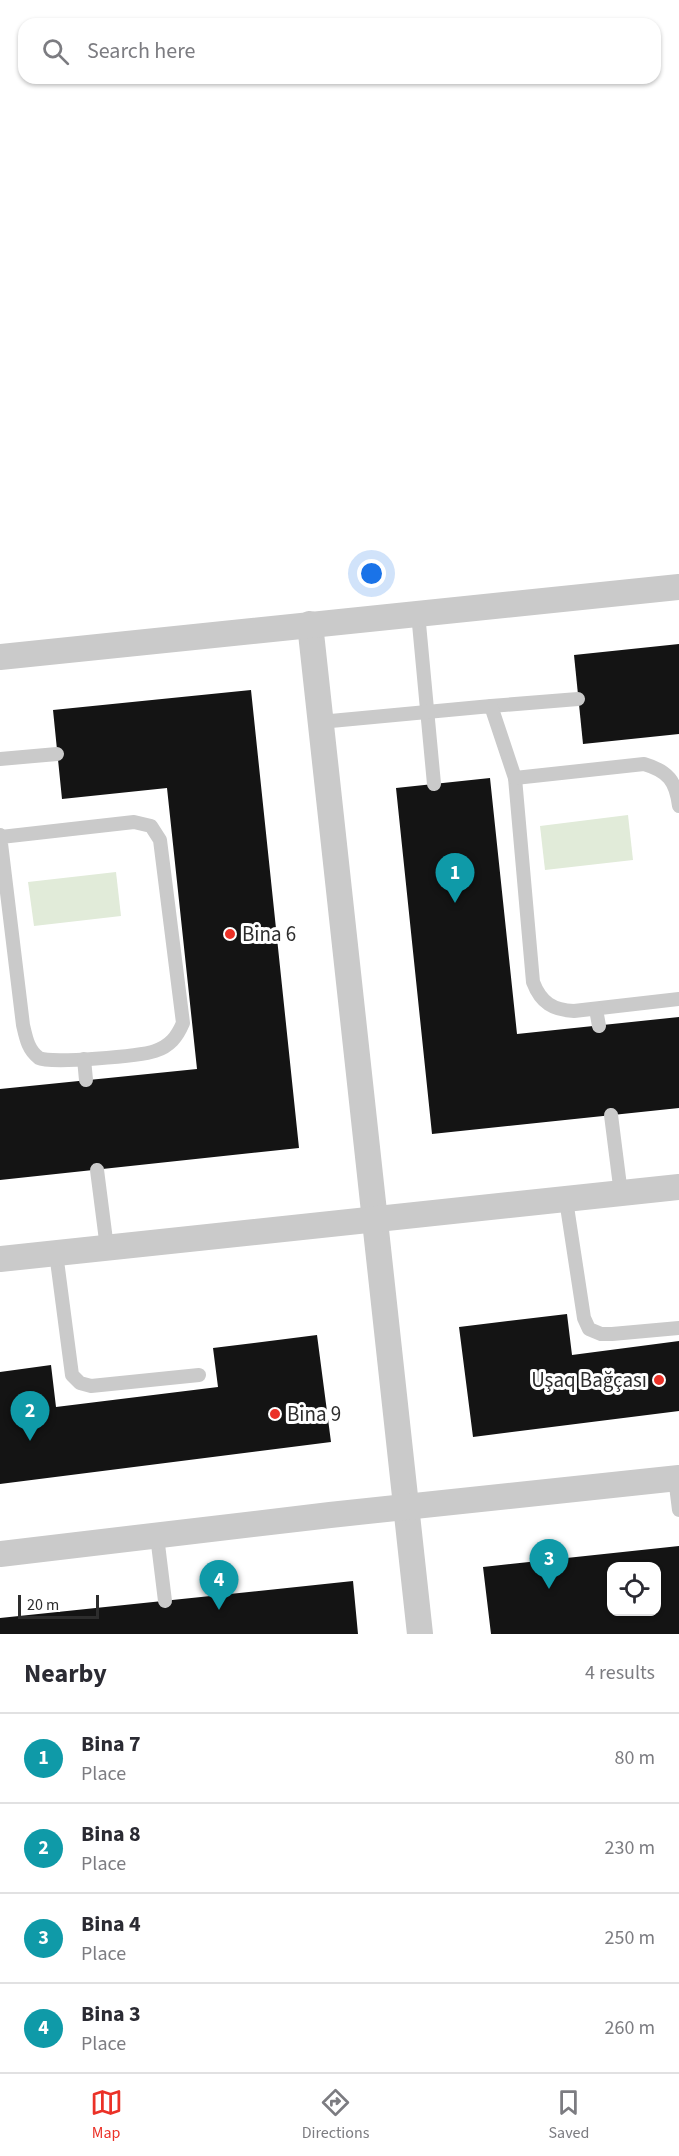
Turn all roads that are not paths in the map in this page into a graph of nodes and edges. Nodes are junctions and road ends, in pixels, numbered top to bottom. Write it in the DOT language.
graph roads {
  1 [pos="679,587"];
  2 [pos="418,614"];
  3 [pos="310,624"];
  4 [pos="0,657"];
  5 [pos="578,699"];
  6 [pos="491,706"];
  7 [pos="427,710"];
  8 [pos="321,722"];
  9 [pos="57,754"];
  10 [pos="0,759"];
  11 [pos="515,778"];
  12 [pos="434,784"];
  13 [pos="679,806"];
  14 [pos="0,836"];
  15 [pos="679,999"];
  16 [pos="596,1009"];
  17 [pos="599,1026"];
  18 [pos="84,1059"];
  19 [pos="86,1080"];
  20 [pos="611,1115"];
  21 [pos="97,1170"];
  22 [pos="679,1188"];
  23 [pos="621,1194"];
  24 [pos="566,1200"];
  25 [pos="376,1220"];
  26 [pos="107,1248"];
  27 [pos="56,1253"];
  28 [pos="0,1259"];
  29 [pos="679,1328"];
  30 [pos="199,1375"];
  31 [pos="677,1478"];
  32 [pos="406,1507"];
  33 [pos="679,1510"];
  34 [pos="157,1536"];
  35 [pos="0,1554"];
  36 [pos="165,1601"];
  37 [pos="420,1634"];
  1 -- 2 [label="street"];
  2 -- 3 [label="street"];
  2 -- 7 [label="lane"];
  3 -- 4 [label="street"];
  3 -- 8 [label="street"];
  5 -- 6 [label="lane"];
  6 -- 7 [label="lane"];
  6 -- 11 [label="lane"];
  7 -- 8 [label="lane"];
  7 -- 12 [label="lane"];
  8 -- 25 [label="street"];
  9 -- 10 [label="lane"];
  11 -- 13 [label="lane"];
  11 -- 16 [label="lane"];
  14 -- 18 [label="lane"];
  14 -- 18 [label="lane"];
  15 -- 16 [label="lane"];
  16 -- 17 [label="lane"];
  18 -- 19 [label="lane"];
  20 -- 23 [label="lane"];
  21 -- 26 [label="lane"];
  22 -- 23 [label="street"];
  23 -- 24 [label="street"];
  24 -- 25 [label="street"];
  24 -- 29 [label="lane"];
  25 -- 26 [label="street"];
  25 -- 32 [label="street"];
  26 -- 27 [label="street"];
  27 -- 28 [label="street"];
  27 -- 30 [label="lane"];
  31 -- 32 [label="street"];
  31 -- 33 [label="lane"];
  32 -- 34 [label="street"];
  32 -- 37 [label="street"];
  34 -- 35 [label="street"];
  34 -- 36 [label="lane"];
}
